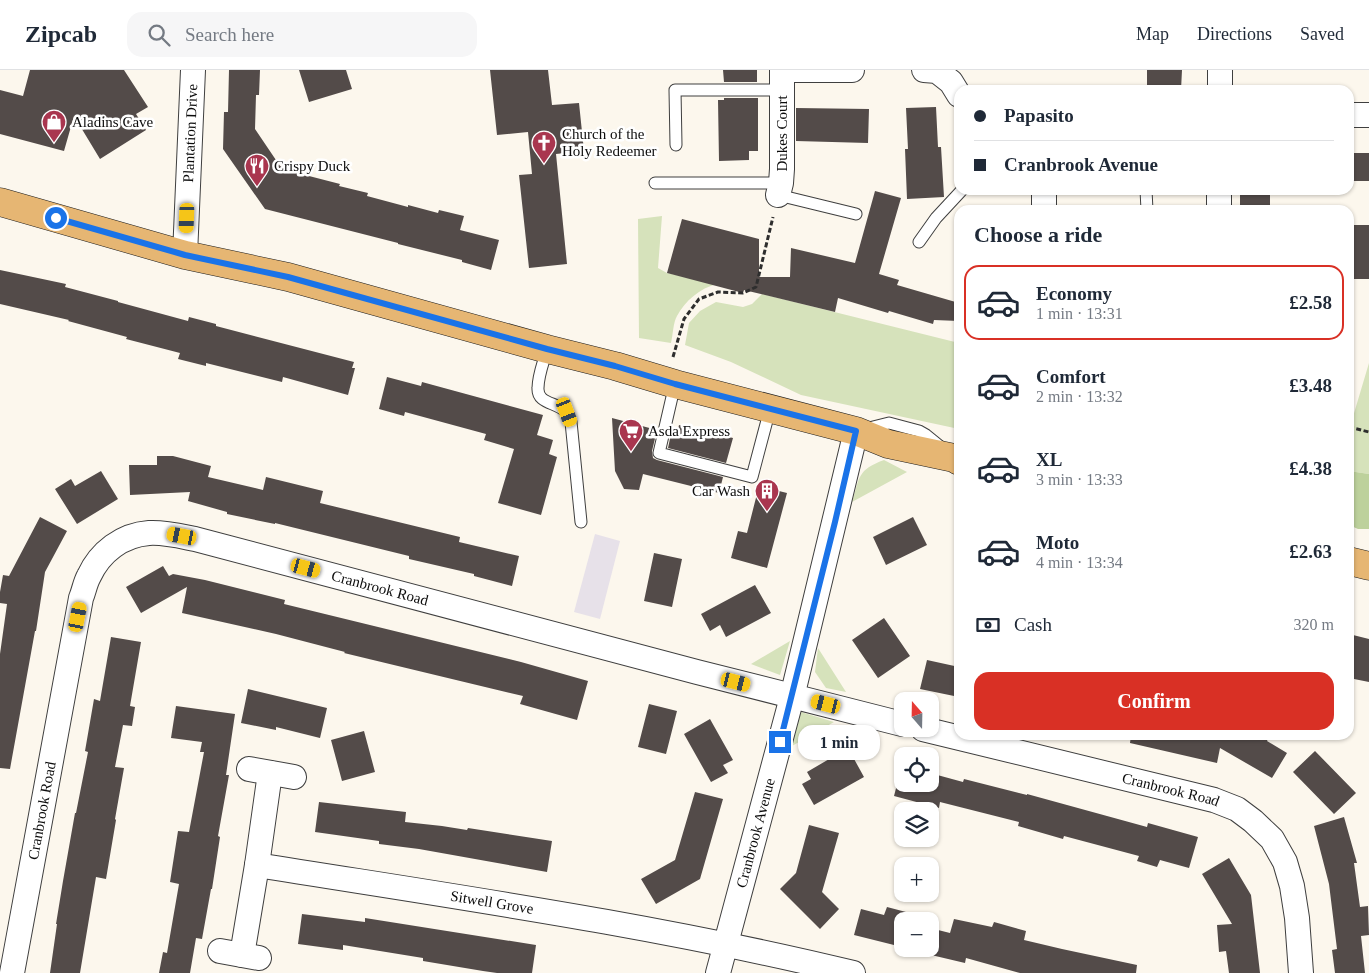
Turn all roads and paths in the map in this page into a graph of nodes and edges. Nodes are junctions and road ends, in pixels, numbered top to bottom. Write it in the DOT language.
graph roads {
  1 [pos="192,70"];
  2 [pos="852,70"];
  3 [pos="924,70"];
  4 [pos="1220,70"];
  5 [pos="782,77"];
  6 [pos="1220,85"];
  7 [pos="954,87"];
  8 [pos="1354,115"];
  9 [pos="1369,115"];
  10 [pos="676,145"];
  11 [pos="655,182"];
  12 [pos="780,189"];
  13 [pos="957,195"];
  14 [pos="0,202"];
  15 [pos="856,214"];
  16 [pos="919,242"];
  17 [pos="185,255"];
  18 [pos="547,349"];
  19 [pos="671,383"];
  20 [pos="770,409"];
  21 [pos="1354,428"];
  22 [pos="856,431"];
  23 [pos="1369,432"];
  24 [pos="954,457"];
  25 [pos="581,522"];
  26 [pos="1354,562"];
  27 [pos="1369,566"];
  28 [pos="792,697"];
  29 [pos="894,722"];
  30 [pos="939,733"];
  31 [pos="954,737"];
  32 [pos="968,740"];
  33 [pos="294,777"];
  34 [pos="257,865"];
  35 [pos="726,944"];
  36 [pos="240,954"];
  37 [pos="12,973"];
  38 [pos="718,973"];
  39 [pos="853,973"];
  40 [pos="1301,973"];
  1 -- 17 [label="street, Plantation Drive"];
  2 -- 5 [label="street"];
  3 -- 7 [label="street"];
  4 -- 6 [label="street"];
  5 -- 10 [label="lane"];
  5 -- 12 [label="street, Dukes Court"];
  8 -- 9 [label="street"];
  11 -- 12 [label="lane"];
  12 -- 15 [label="lane"];
  12 -- 19 [label="path"];
  13 -- 16 [label="lane"];
  14 -- 17 [label="main road"];
  17 -- 18 [label="main road"];
  18 -- 19 [label="main road"];
  18 -- 25 [label="lane"];
  19 -- 20 [label="main road"];
  19 -- 20 [label="lane"];
  20 -- 22 [label="main road"];
  21 -- 23 [label="path"];
  22 -- 24 [label="main road"];
  22 -- 28 [label="street, Cranbrook Avenue"];
  26 -- 27 [label="main road"];
  28 -- 29 [label="street, Cranbrook Road"];
  28 -- 35 [label="street, Cranbrook Avenue"];
  28 -- 37 [label="street, Cranbrook Road"];
  30 -- 31 [label="street, Cranbrook Road"];
  32 -- 40 [label="street, Cranbrook Road"];
  33 -- 34 [label="street"];
  34 -- 35 [label="street, Sitwell Grove"];
  34 -- 36 [label="street"];
  35 -- 38 [label="street, Cranbrook Avenue"];
  35 -- 39 [label="street, Sitwell Grove"];
}
